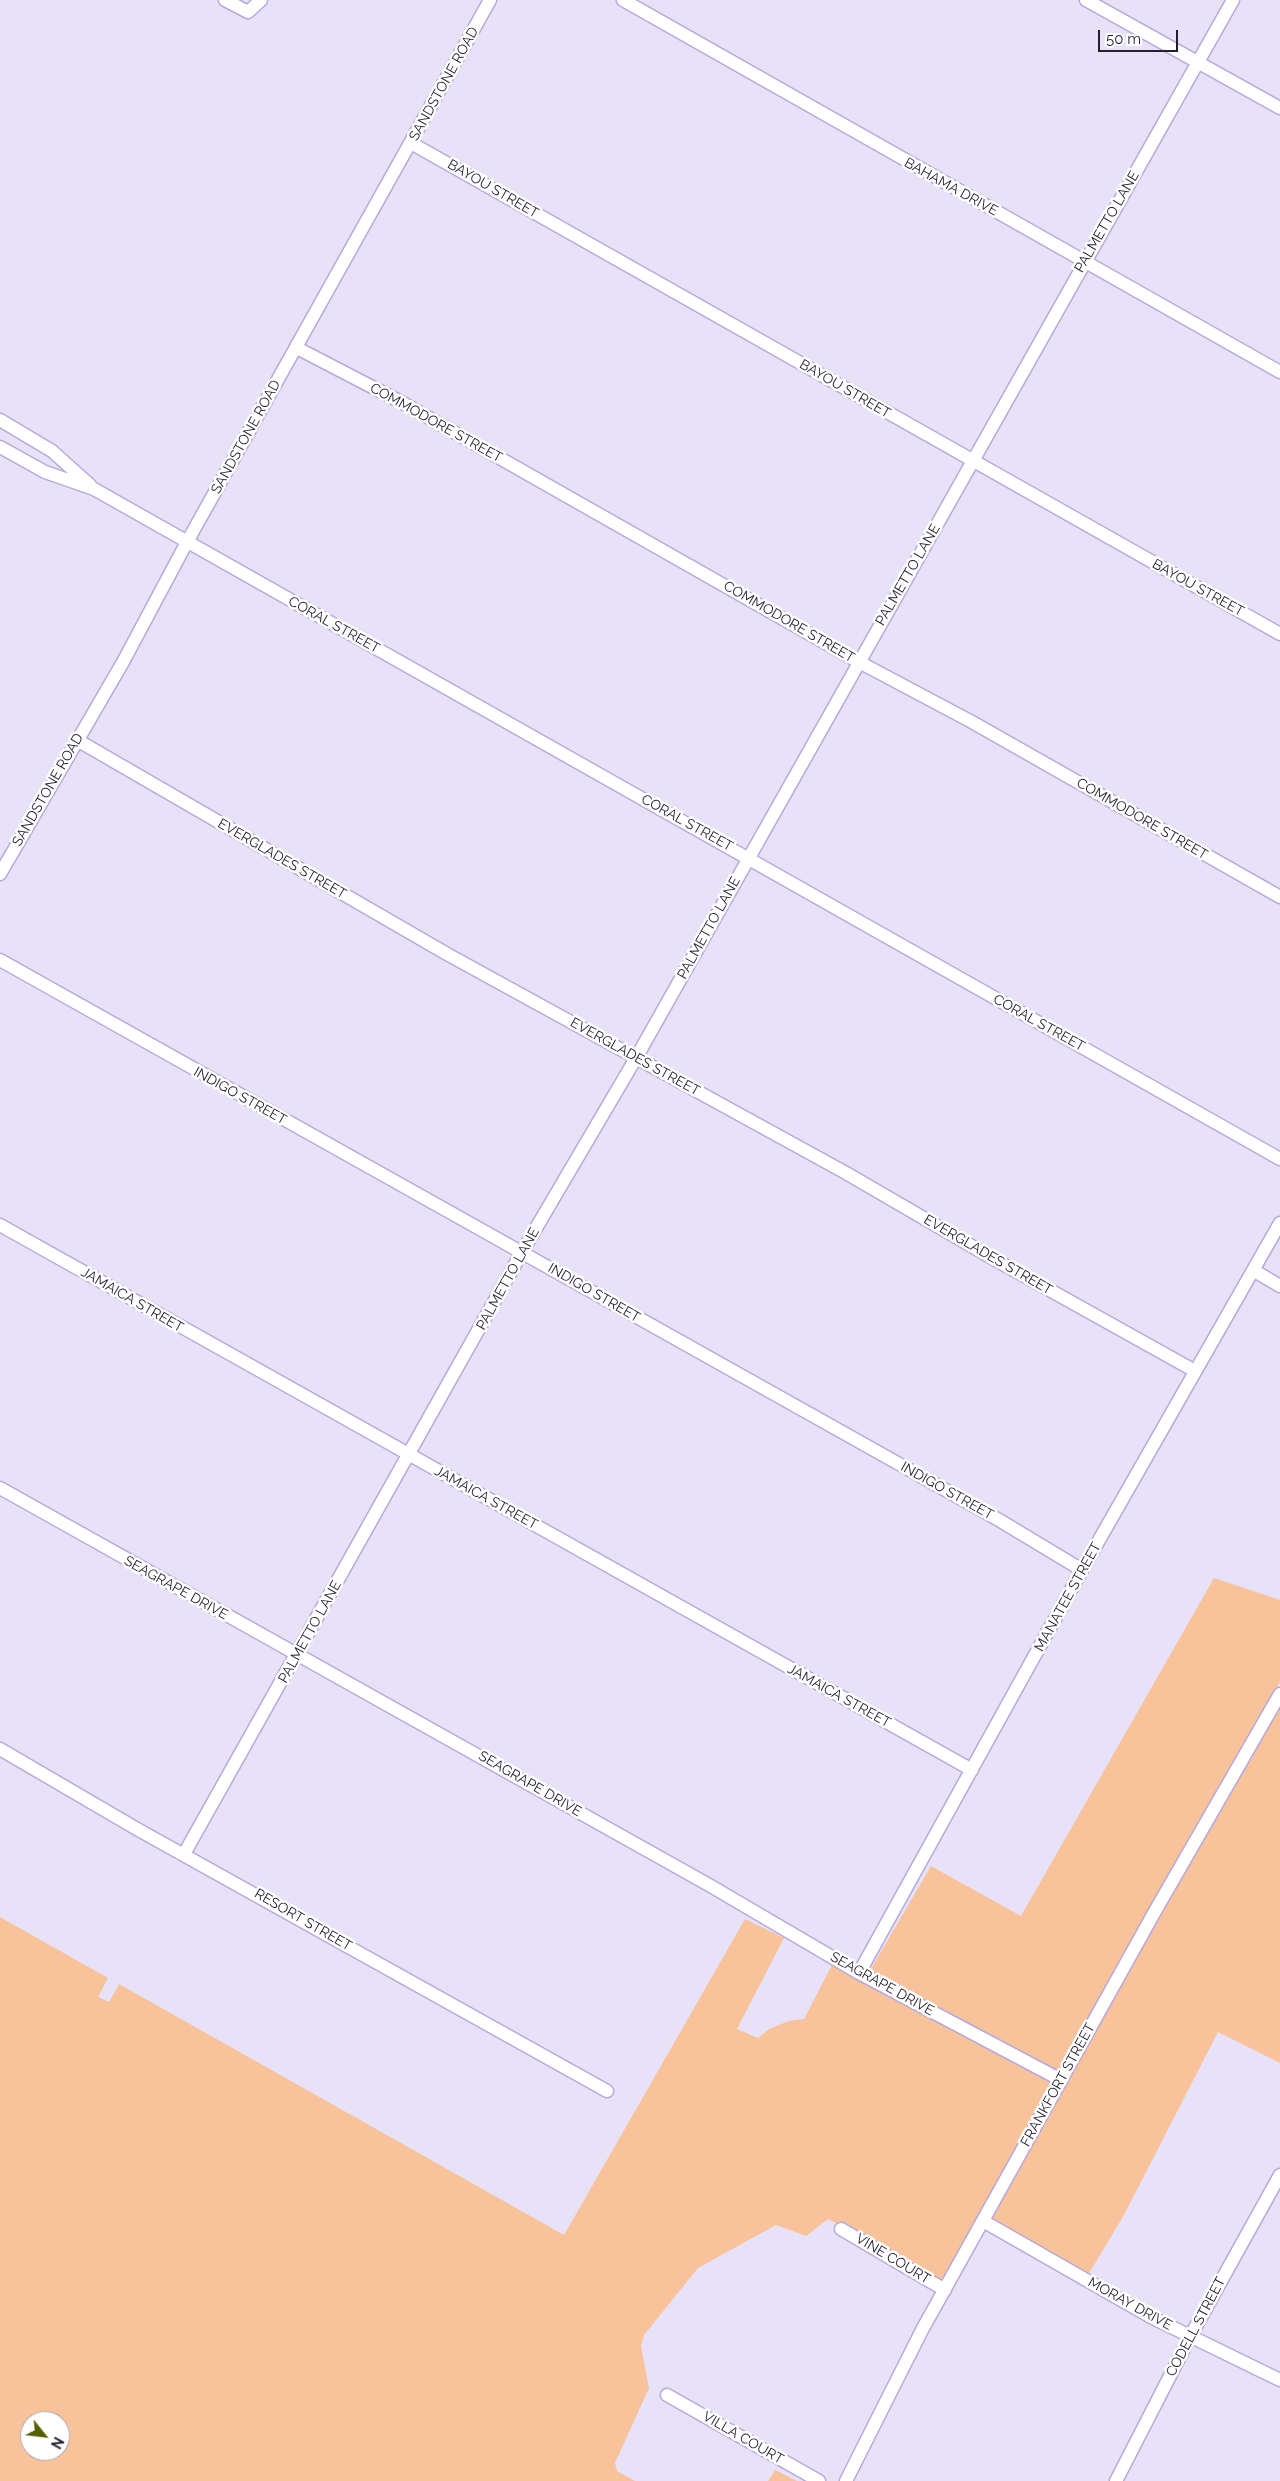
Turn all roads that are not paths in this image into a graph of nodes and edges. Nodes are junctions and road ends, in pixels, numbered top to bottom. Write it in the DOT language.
graph roads {
  1 [pos="225,0"];
  2 [pos="261,0"];
  3 [pos="490,0"];
  4 [pos="623,0"];
  5 [pos="1086,0"];
  6 [pos="1233,0"];
  7 [pos="1198,63"];
  8 [pos="1280,108"];
  9 [pos="411,143"];
  10 [pos="1084,262"];
  11 [pos="296,348"];
  12 [pos="1280,372"];
  13 [pos="0,420"];
  14 [pos="0,447"];
  15 [pos="972,461"];
  16 [pos="94,489"];
  17 [pos="187,542"];
  18 [pos="1280,634"];
  19 [pos="859,662"];
  20 [pos="77,740"];
  21 [pos="748,858"];
  22 [pos="0,874"];
  23 [pos="1280,897"];
  24 [pos="0,960"];
  25 [pos="636,1058"];
  26 [pos="1280,1159"];
  27 [pos="1280,1223"];
  28 [pos="0,1225"];
  29 [pos="522,1252"];
  30 [pos="1254,1270"];
  31 [pos="1280,1286"];
  32 [pos="1196,1371"];
  33 [pos="409,1456"];
  34 [pos="0,1488"];
  35 [pos="1082,1570"];
  36 [pos="297,1655"];
  37 [pos="1280,1694"];
  38 [pos="0,1750"];
  39 [pos="972,1770"];
  40 [pos="184,1854"];
  41 [pos="859,1972"];
  42 [pos="1061,2080"];
  43 [pos="607,2091"];
  44 [pos="1280,2175"];
  45 [pos="983,2220"];
  46 [pos="841,2229"];
  47 [pos="945,2290"];
  48 [pos="1190,2337"];
  49 [pos="1280,2380"];
  50 [pos="667,2395"];
  51 [pos="819,2481"];
  52 [pos="846,2481"];
  53 [pos="1116,2481"];
  1 -- 2 [label="street"];
  3 -- 9 [label="street, SANDSTONE ROAD"];
  4 -- 10 [label="street, BAHAMA DRIVE"];
  5 -- 7 [label="street"];
  6 -- 7 [label="street, PALMETTO LANE"];
  7 -- 8 [label="street"];
  7 -- 10 [label="street, PALMETTO LANE"];
  9 -- 11 [label="street, SANDSTONE ROAD"];
  9 -- 15 [label="street, BAYOU STREET"];
  10 -- 12 [label="street, BAHAMA DRIVE"];
  10 -- 15 [label="street, PALMETTO LANE"];
  11 -- 17 [label="street, SANDSTONE ROAD"];
  11 -- 19 [label="street, COMMODORE STREET"];
  13 -- 16 [label="street, CORAL STREET"];
  14 -- 16 [label="street, CORAL STREET"];
  15 -- 18 [label="street, BAYOU STREET"];
  15 -- 19 [label="street, PALMETTO LANE"];
  16 -- 17 [label="street, CORAL STREET"];
  17 -- 20 [label="street, SANDSTONE ROAD"];
  17 -- 21 [label="street, CORAL STREET"];
  19 -- 21 [label="street, PALMETTO LANE"];
  19 -- 23 [label="street, COMMODORE STREET"];
  20 -- 22 [label="street, SANDSTONE ROAD"];
  20 -- 25 [label="street, EVERGLADES STREET"];
  21 -- 25 [label="street, PALMETTO LANE"];
  21 -- 26 [label="street, CORAL STREET"];
  24 -- 29 [label="street, INDIGO STREET"];
  25 -- 29 [label="street, PALMETTO LANE"];
  25 -- 32 [label="street, EVERGLADES STREET"];
  27 -- 30 [label="street, MANATEE STREET"];
  28 -- 33 [label="street, JAMAICA STREET"];
  29 -- 33 [label="street, PALMETTO LANE"];
  29 -- 35 [label="street, INDIGO STREET"];
  30 -- 31 [label="street"];
  30 -- 32 [label="street, MANATEE STREET"];
  32 -- 35 [label="street, MANATEE STREET"];
  33 -- 36 [label="street, PALMETTO LANE"];
  33 -- 39 [label="street, JAMAICA STREET"];
  34 -- 36 [label="street, SEAGRAPE DRIVE"];
  35 -- 39 [label="street, MANATEE STREET"];
  36 -- 40 [label="street, PALMETTO LANE"];
  36 -- 41 [label="street, SEAGRAPE DRIVE"];
  37 -- 42 [label="street, FRANKFORT STREET"];
  38 -- 40 [label="street, RESORT STREET"];
  39 -- 41 [label="street, MANATEE STREET"];
  40 -- 43 [label="street, RESORT STREET"];
  41 -- 42 [label="street, SEAGRAPE DRIVE"];
  42 -- 45 [label="street, FRANKFORT STREET"];
  44 -- 48 [label="street, CODELL STREET"];
  45 -- 47 [label="street, FRANKFORT STREET"];
  45 -- 48 [label="street, MORAY DRIVE"];
  46 -- 47 [label="street, VINE COURT"];
  47 -- 52 [label="street, FRANKFORT STREET"];
  48 -- 49 [label="street, MORAY DRIVE"];
  48 -- 53 [label="street, CODELL STREET"];
  50 -- 51 [label="street, VILLA COURT"];
}
